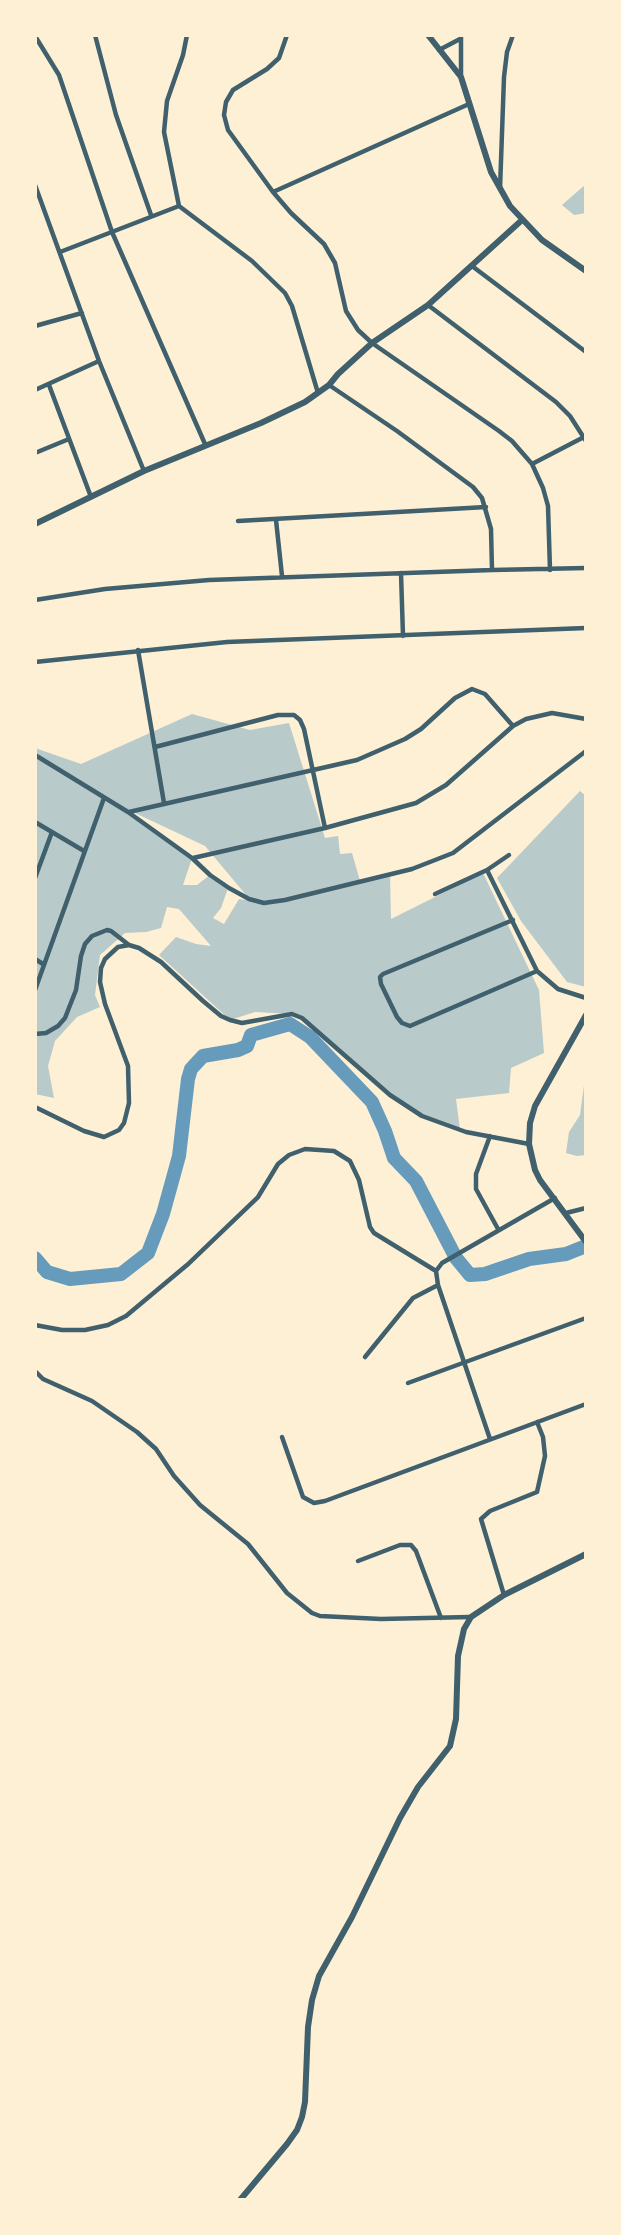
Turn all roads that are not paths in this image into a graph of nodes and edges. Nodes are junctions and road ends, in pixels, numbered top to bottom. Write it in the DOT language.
graph roads {
  1 [pos="94,35"];
  2 [pos="187,35"];
  3 [pos="287,35"];
  4 [pos="428,35"];
  5 [pos="513,35"];
  6 [pos="35,36"];
  7 [pos="461,37"];
  8 [pos="439,50"];
  9 [pos="461,77"];
  10 [pos="470,104"];
  11 [pos="35,185"];
  12 [pos="500,190"];
  13 [pos="273,192"];
  14 [pos="37,198"];
  15 [pos="178,206"];
  16 [pos="152,215"];
  17 [pos="522,220"];
  18 [pos="112,232"];
  19 [pos="60,251"];
  20 [pos="472,266"];
  21 [pos="586,271"];
  22 [pos="428,305"];
  23 [pos="82,313"];
  24 [pos="35,326"];
  25 [pos="372,343"];
  26 [pos="586,352"];
  27 [pos="99,361"];
  28 [pos="49,385"];
  29 [pos="329,385"];
  30 [pos="35,390"];
  31 [pos="318,393"];
  32 [pos="69,439"];
  33 [pos="585,439"];
  34 [pos="205,444"];
  35 [pos="35,453"];
  36 [pos="532,464"];
  37 [pos="144,471"];
  38 [pos="91,497"];
  39 [pos="486,507"];
  40 [pos="276,520"];
  41 [pos="238,521"];
  42 [pos="35,524"];
  43 [pos="586,568"];
  44 [pos="492,569"];
  45 [pos="550,570"];
  46 [pos="401,573"];
  47 [pos="282,576"];
  48 [pos="35,600"];
  49 [pos="586,628"];
  50 [pos="402,636"];
  51 [pos="138,650"];
  52 [pos="37,662"];
  53 [pos="586,719"];
  54 [pos="513,726"];
  55 [pos="155,747"];
  56 [pos="586,751"];
  57 [pos="35,755"];
  58 [pos="313,771"];
  59 [pos="104,798"];
  60 [pos="164,803"];
  61 [pos="128,812"];
  62 [pos="35,822"];
  63 [pos="325,828"];
  64 [pos="52,832"];
  65 [pos="84,850"];
  66 [pos="509,855"];
  67 [pos="192,858"];
  68 [pos="487,870"];
  69 [pos="35,878"];
  70 [pos="435,894"];
  71 [pos="513,920"];
  72 [pos="130,945"];
  73 [pos="35,959"];
  74 [pos="43,964"];
  75 [pos="537,971"];
  76 [pos="35,990"];
  77 [pos="586,998"];
  78 [pos="586,1015"];
  79 [pos="35,1034"];
  80 [pos="35,1107"];
  81 [pos="490,1136"];
  82 [pos="529,1143"];
  83 [pos="555,1198"];
  84 [pos="586,1208"];
  85 [pos="566,1213"];
  86 [pos="498,1229"];
  87 [pos="585,1239"];
  88 [pos="436,1271"];
  89 [pos="438,1285"];
  90 [pos="586,1318"];
  91 [pos="35,1325"];
  92 [pos="365,1357"];
  93 [pos="464,1364"];
  94 [pos="35,1371"];
  95 [pos="408,1382"];
  96 [pos="586,1404"];
  97 [pos="537,1422"];
  98 [pos="282,1437"];
  99 [pos="490,1439"];
  100 [pos="586,1554"];
  101 [pos="358,1561"];
  102 [pos="504,1595"];
  103 [pos="471,1617"];
  104 [pos="441,1618"];
  105 [pos="240,2200"];
  1 -- 16 [label="street"];
  2 -- 15 [label="street"];
  3 -- 13 [label="street"];
  4 -- 8 [label="street"];
  5 -- 12 [label="street"];
  6 -- 18 [label="street"];
  7 -- 8 [label="street"];
  7 -- 9 [label="street"];
  8 -- 9 [label="street"];
  9 -- 10 [label="street"];
  10 -- 12 [label="street"];
  10 -- 13 [label="street"];
  11 -- 14 [label="street"];
  12 -- 17 [label="street"];
  13 -- 25 [label="street"];
  14 -- 19 [label="street"];
  15 -- 16 [label="street"];
  15 -- 31 [label="street"];
  16 -- 18 [label="street"];
  17 -- 20 [label="street"];
  17 -- 21 [label="street"];
  18 -- 19 [label="street"];
  18 -- 34 [label="street"];
  19 -- 23 [label="street"];
  20 -- 22 [label="street"];
  20 -- 26 [label="street"];
  22 -- 25 [label="street"];
  22 -- 33 [label="street"];
  23 -- 24 [label="street"];
  23 -- 27 [label="street"];
  25 -- 29 [label="street"];
  25 -- 36 [label="street"];
  27 -- 28 [label="street"];
  27 -- 37 [label="street"];
  28 -- 30 [label="street"];
  28 -- 32 [label="street"];
  29 -- 31 [label="street"];
  29 -- 39 [label="street"];
  31 -- 34 [label="street"];
  32 -- 35 [label="street"];
  32 -- 38 [label="street"];
  33 -- 36 [label="street"];
  34 -- 37 [label="street"];
  36 -- 45 [label="street"];
  37 -- 38 [label="street"];
  38 -- 42 [label="street"];
  39 -- 40 [label="street"];
  39 -- 44 [label="street"];
  40 -- 41 [label="street"];
  40 -- 47 [label="street"];
  43 -- 45 [label="street"];
  44 -- 45 [label="street"];
  44 -- 46 [label="street"];
  46 -- 47 [label="street"];
  46 -- 50 [label="street"];
  47 -- 48 [label="street"];
  49 -- 50 [label="street"];
  50 -- 51 [label="street"];
  51 -- 52 [label="street"];
  51 -- 55 [label="street"];
  53 -- 54 [label="street"];
  54 -- 58 [label="street"];
  54 -- 63 [label="street"];
  55 -- 58 [label="street"];
  55 -- 60 [label="street"];
  56 -- 67 [label="street"];
  57 -- 59 [label="street"];
  58 -- 60 [label="street"];
  58 -- 63 [label="street"];
  59 -- 61 [label="street"];
  59 -- 65 [label="street"];
  60 -- 61 [label="street"];
  61 -- 67 [label="street"];
  62 -- 64 [label="street"];
  63 -- 67 [label="street"];
  64 -- 65 [label="street"];
  64 -- 69 [label="street"];
  65 -- 74 [label="street"];
  66 -- 68 [label="street"];
  68 -- 70 [label="street"];
  68 -- 71 [label="street"];
  71 -- 75 [label="street"];
  71 -- 75 [label="street"];
  72 -- 79 [label="street"];
  72 -- 80 [label="street"];
  72 -- 81 [label="street"];
  73 -- 74 [label="street"];
  74 -- 76 [label="street"];
  75 -- 77 [label="street"];
  78 -- 82 [label="street"];
  81 -- 82 [label="street"];
  81 -- 86 [label="street"];
  82 -- 83 [label="street"];
  83 -- 85 [label="street"];
  83 -- 86 [label="street"];
  84 -- 85 [label="street"];
  85 -- 87 [label="street"];
  86 -- 88 [label="street"];
  88 -- 89 [label="street"];
  88 -- 91 [label="street"];
  89 -- 92 [label="street"];
  89 -- 93 [label="street"];
  90 -- 93 [label="street"];
  93 -- 95 [label="street"];
  93 -- 99 [label="street"];
  94 -- 104 [label="street"];
  96 -- 97 [label="street"];
  97 -- 99 [label="street"];
  97 -- 102 [label="street"];
  98 -- 99 [label="street"];
  100 -- 102 [label="street"];
  101 -- 104 [label="street"];
  102 -- 103 [label="street"];
  103 -- 104 [label="street"];
  103 -- 105 [label="street"];
}
